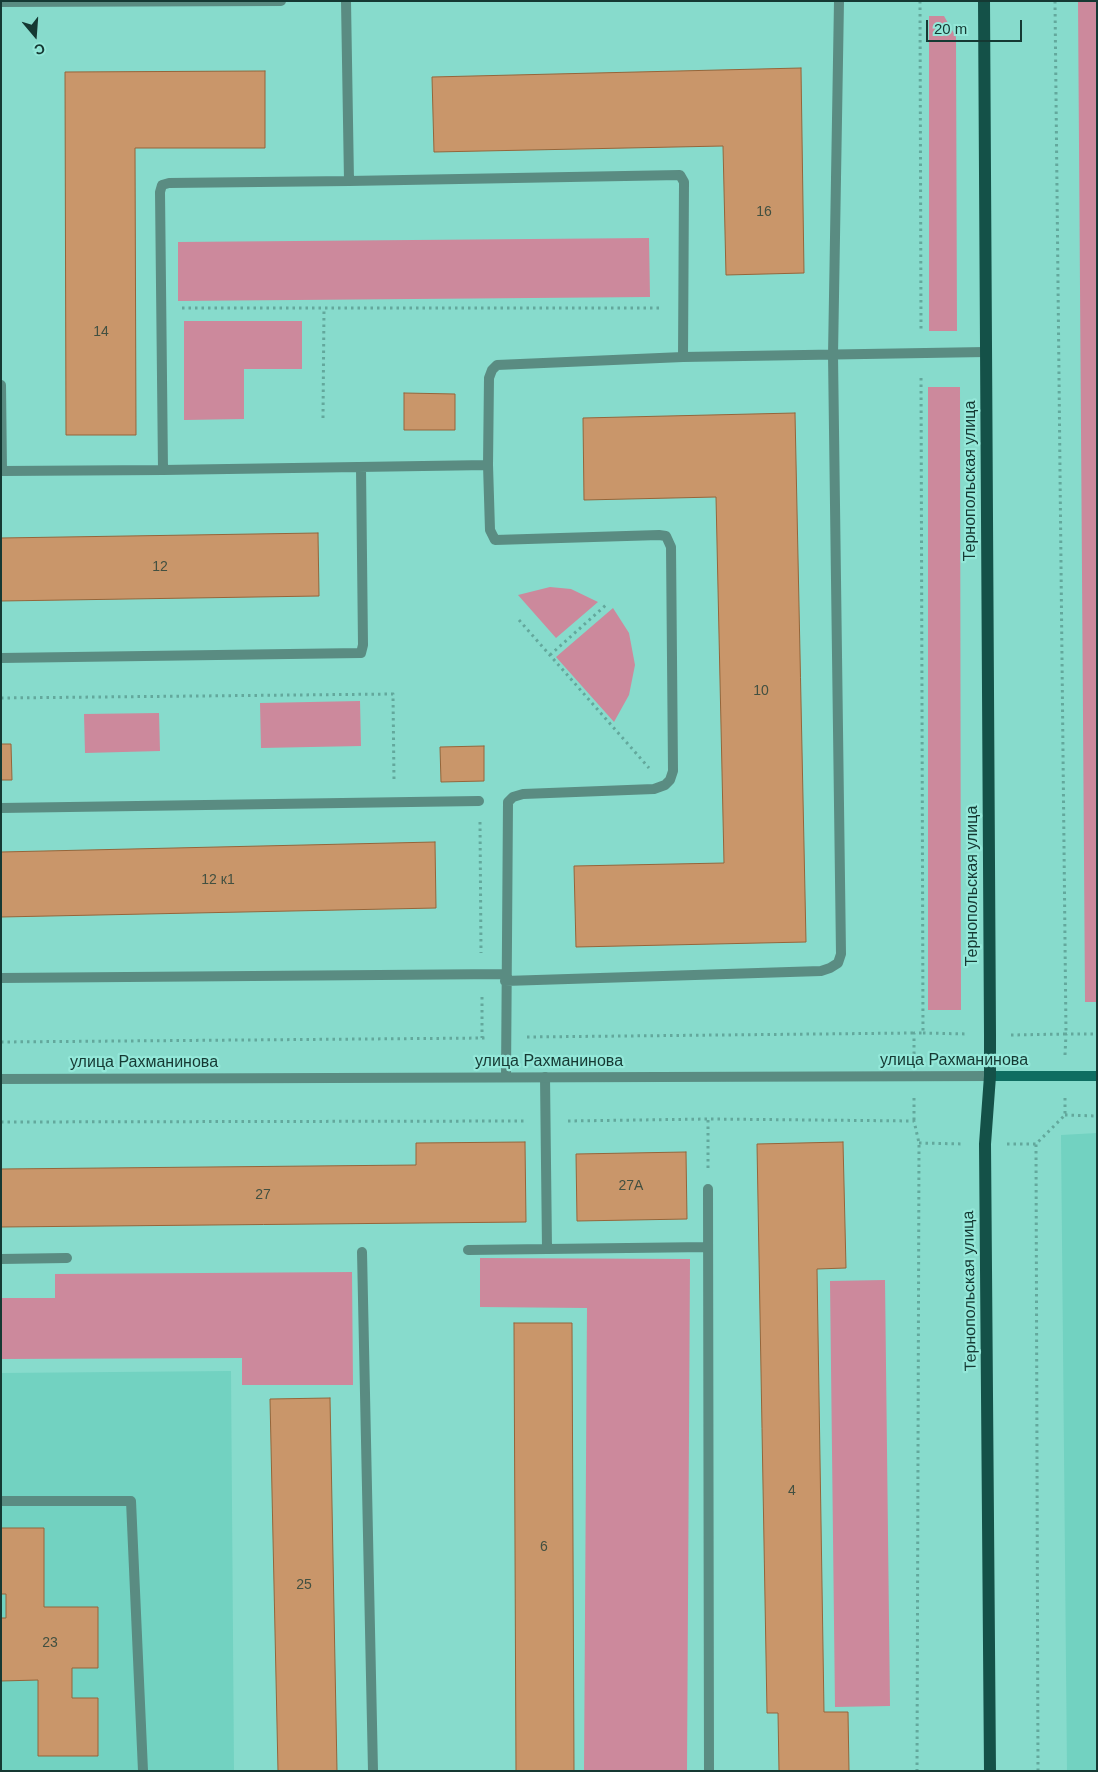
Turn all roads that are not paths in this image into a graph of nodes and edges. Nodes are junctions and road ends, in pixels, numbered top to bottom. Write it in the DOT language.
graph roads {
  1 [pos="281,1"];
  2 [pos="346,1"];
  3 [pos="839,1"];
  4 [pos="984,1"];
  5 [pos="1,2"];
  6 [pos="349,181"];
  7 [pos="986,352"];
  8 [pos="833,355"];
  9 [pos="683,357"];
  10 [pos="1,385"];
  11 [pos="488,465"];
  12 [pos="361,468"];
  13 [pos="163,470"];
  14 [pos="2,471"];
  15 [pos="1,658"];
  16 [pos="479,801"];
  17 [pos="1,808"];
  18 [pos="505,977"];
  19 [pos="1,978"];
  20 [pos="990,1076"];
  21 [pos="1097,1076"];
  22 [pos="506,1077"];
  23 [pos="545,1077"];
  24 [pos="1,1079"];
  25 [pos="708,1189"];
  26 [pos="708,1247"];
  27 [pos="547,1249"];
  28 [pos="468,1250"];
  29 [pos="362,1252"];
  30 [pos="1,1258"];
  31 [pos="66,1258"];
  32 [pos="1,1500"];
  33 [pos="143,1771"];
  34 [pos="374,1771"];
  35 [pos="710,1771"];
  36 [pos="990,1771"];
  1 -- 5 [label="street"];
  2 -- 6 [label="street"];
  3 -- 8 [label="street"];
  4 -- 7 [label="main road, Тернопольская улица"];
  6 -- 9 [label="street"];
  6 -- 13 [label="street"];
  7 -- 8 [label="street"];
  7 -- 20 [label="main road, Тернопольская улица"];
  8 -- 9 [label="street"];
  8 -- 18 [label="street"];
  9 -- 11 [label="street"];
  10 -- 14 [label="street"];
  11 -- 12 [label="street"];
  11 -- 18 [label="street"];
  12 -- 13 [label="street"];
  12 -- 15 [label="street"];
  13 -- 14 [label="street"];
  16 -- 17 [label="street"];
  18 -- 19 [label="street"];
  18 -- 22 [label="street"];
  20 -- 21 [label="main road, улица Рахманинова"];
  20 -- 23 [label="street, улица Рахманинова"];
  20 -- 36 [label="main road, Тернопольская улица"];
  22 -- 23 [label="street, улица Рахманинова"];
  22 -- 24 [label="street, улица Рахманинова"];
  23 -- 27 [label="street"];
  25 -- 26 [label="street"];
  26 -- 27 [label="street"];
  26 -- 35 [label="street"];
  27 -- 28 [label="street"];
  29 -- 34 [label="street"];
  30 -- 31 [label="street"];
  32 -- 33 [label="street"];
}
